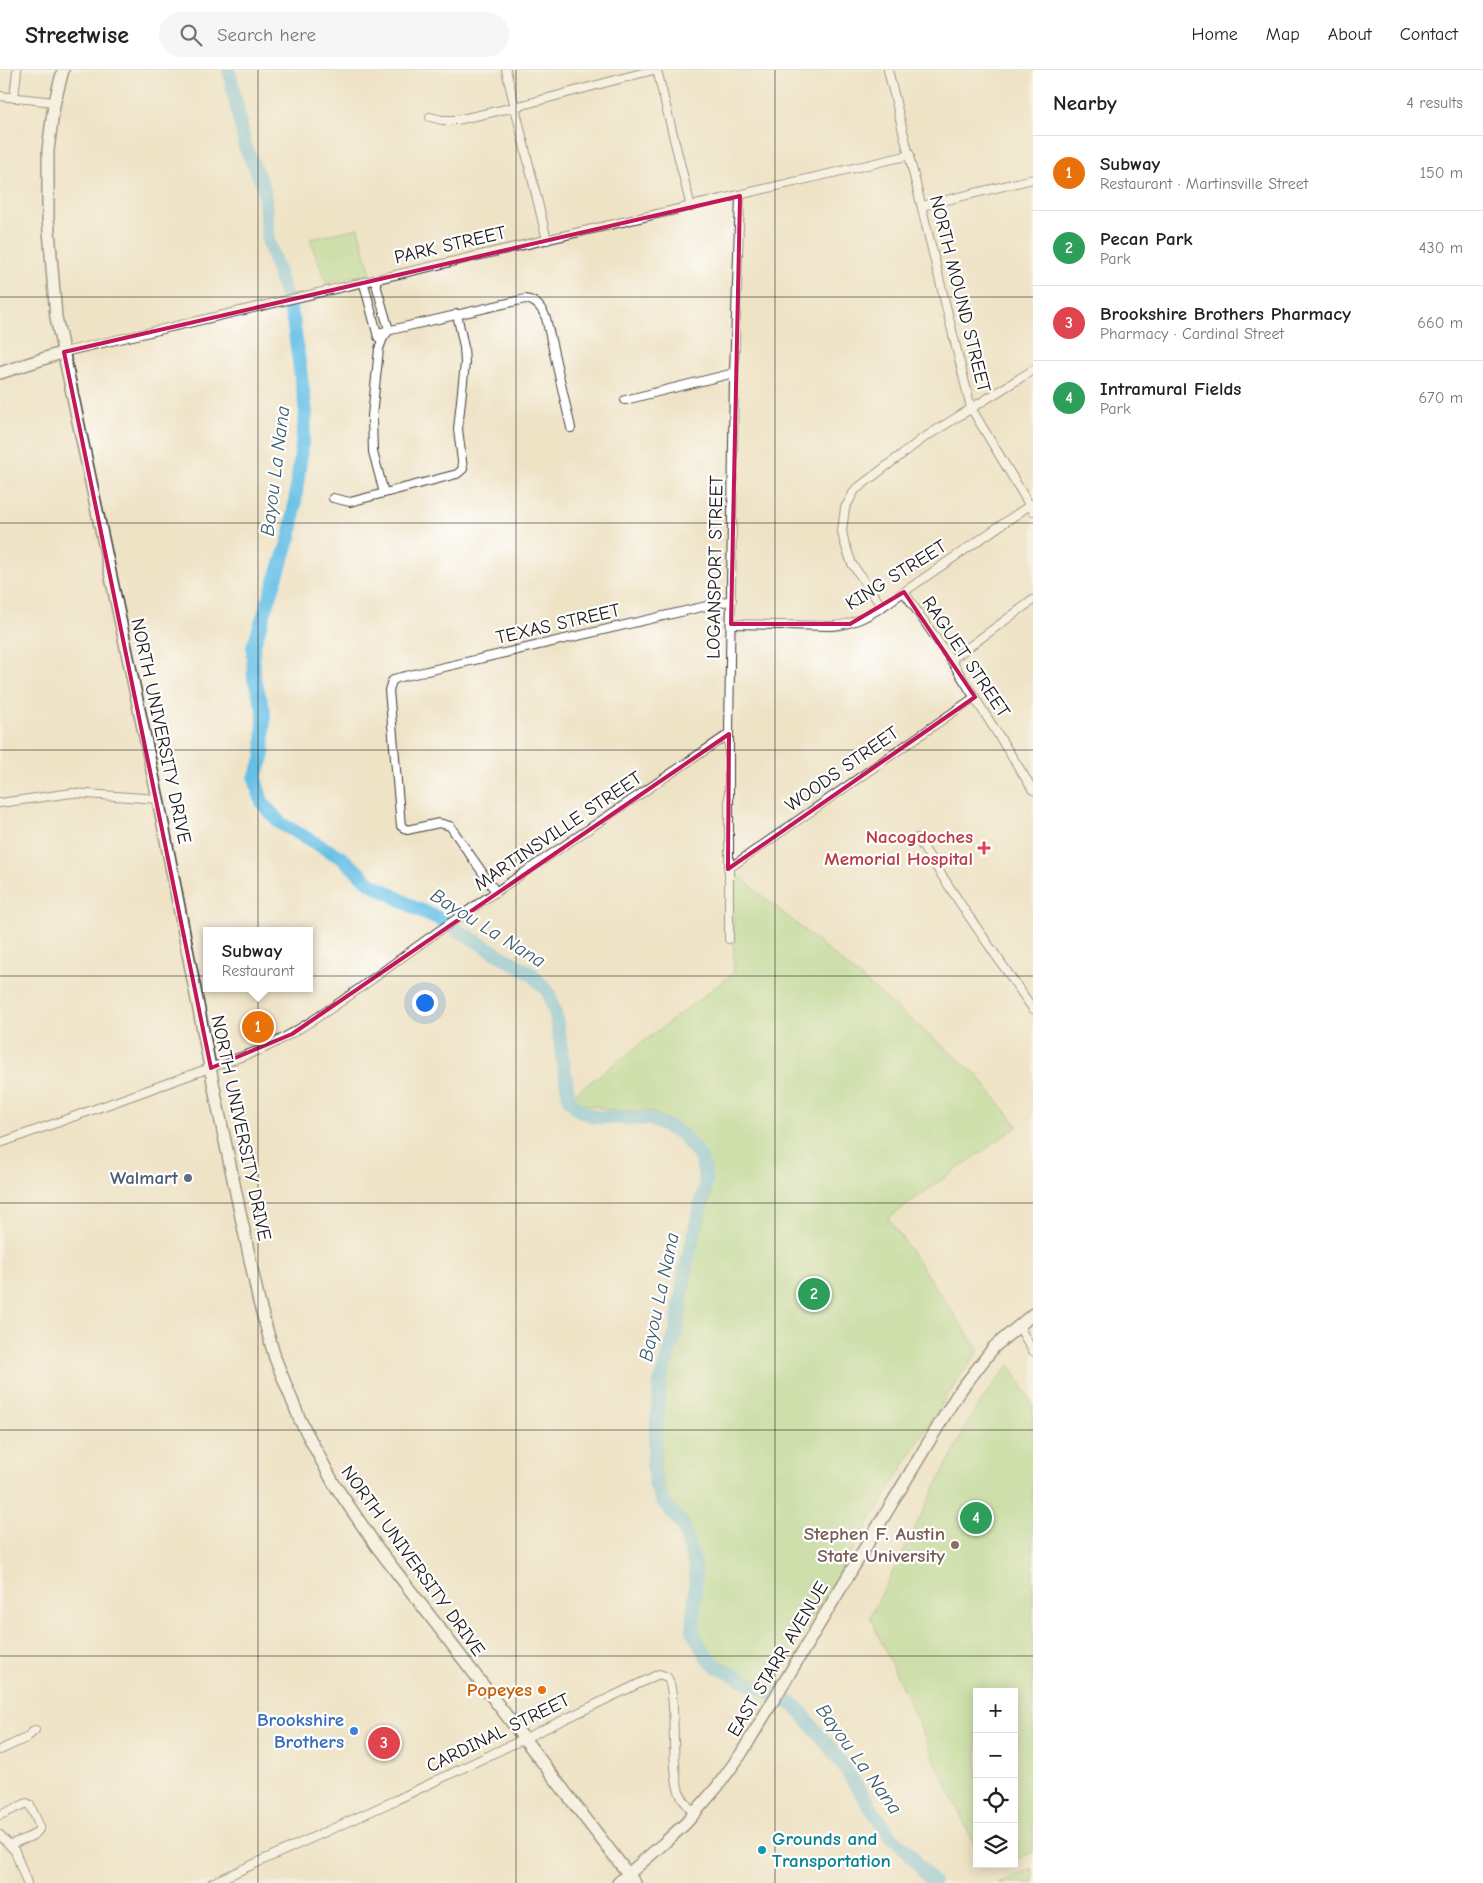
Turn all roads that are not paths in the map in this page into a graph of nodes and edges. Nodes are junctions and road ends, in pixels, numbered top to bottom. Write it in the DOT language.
graph roads {
  1 [pos="17,70"];
  2 [pos="63,70"];
  3 [pos="506,70"];
  4 [pos="653,70"];
  5 [pos="657,70"];
  6 [pos="888,70"];
  7 [pos="0,96"];
  8 [pos="14,98"];
  9 [pos="54,102"];
  10 [pos="515,107"];
  11 [pos="430,117"];
  12 [pos="910,155"];
  13 [pos="1033,179"];
  14 [pos="740,196"];
  15 [pos="922,206"];
  16 [pos="690,207"];
  17 [pos="547,240"];
  18 [pos="375,281"];
  19 [pos="364,284"];
  20 [pos="456,314"];
  21 [pos="389,330"];
  22 [pos="378,333"];
  23 [pos="379,349"];
  24 [pos="64,352"];
  25 [pos="1033,370"];
  26 [pos="0,373"];
  27 [pos="734,373"];
  28 [pos="625,400"];
  29 [pos="971,408"];
  30 [pos="571,428"];
  31 [pos="384,493"];
  32 [pos="333,498"];
  33 [pos="1032,506"];
  34 [pos="904,592"];
  35 [pos="732,600"];
  36 [pos="1033,600"];
  37 [pos="882,607"];
  38 [pos="731,624"];
  39 [pos="950,660"];
  40 [pos="975,697"];
  41 [pos="729,734"];
  42 [pos="1033,790"];
  43 [pos="158,799"];
  44 [pos="0,803"];
  45 [pos="918,838"];
  46 [pos="728,868"];
  47 [pos="496,892"];
  48 [pos="729,939"];
  49 [pos="1033,1009"];
  50 [pos="210,1068"];
  51 [pos="0,1143"];
  52 [pos="1033,1314"];
  53 [pos="1018,1325"];
  54 [pos="1033,1351"];
  55 [pos="35,1730"];
  56 [pos="523,1739"];
  57 [pos="0,1750"];
  58 [pos="694,1814"];
  59 [pos="0,1815"];
  60 [pos="0,1835"];
  61 [pos="11,1844"];
  62 [pos="632,1879"];
  63 [pos="27,1883"];
  64 [pos="212,1883"];
  65 [pos="618,1883"];
  1 -- 8 [label="street"];
  2 -- 9 [label="main road, NORTH UNIVERSITY DRIVE"];
  3 -- 10 [label="street"];
  4 -- 10 [label="street"];
  5 -- 16 [label="street"];
  6 -- 12 [label="street, NORTH MOUND STREET"];
  7 -- 8 [label="street"];
  8 -- 9 [label="street"];
  9 -- 24 [label="main road, NORTH UNIVERSITY DRIVE"];
  10 -- 11 [label="street"];
  10 -- 17 [label="street"];
  12 -- 14 [label="street, PARK STREET"];
  12 -- 15 [label="street, NORTH MOUND STREET"];
  13 -- 15 [label="street"];
  14 -- 16 [label="street, PARK STREET"];
  14 -- 27 [label="street, LOGANSPORT STREET"];
  15 -- 29 [label="street, NORTH MOUND STREET"];
  16 -- 17 [label="street, PARK STREET"];
  17 -- 18 [label="street, PARK STREET"];
  18 -- 19 [label="street, PARK STREET"];
  18 -- 21 [label="street"];
  19 -- 22 [label="street"];
  19 -- 24 [label="street, PARK STREET"];
  20 -- 21 [label="street"];
  20 -- 30 [label="street"];
  20 -- 31 [label="street"];
  21 -- 22 [label="street"];
  21 -- 23 [label="street"];
  22 -- 23 [label="street"];
  23 -- 31 [label="street"];
  24 -- 26 [label="main road, PARK STREET"];
  24 -- 43 [label="main road, NORTH UNIVERSITY DRIVE"];
  25 -- 29 [label="street"];
  27 -- 28 [label="street"];
  27 -- 35 [label="street, LOGANSPORT STREET"];
  29 -- 33 [label="street, NORTH MOUND STREET"];
  29 -- 37 [label="street"];
  31 -- 32 [label="street"];
  33 -- 34 [label="street, KING STREET"];
  34 -- 37 [label="street, KING STREET"];
  34 -- 39 [label="street, RAGUET STREET"];
  35 -- 38 [label="street, LOGANSPORT STREET"];
  35 -- 47 [label="street, TEXAS STREET"];
  36 -- 39 [label="street"];
  37 -- 38 [label="street, KING STREET"];
  38 -- 41 [label="street, LOGANSPORT STREET"];
  39 -- 40 [label="street, RAGUET STREET"];
  40 -- 42 [label="street, RAGUET STREET"];
  40 -- 46 [label="street, WOODS STREET"];
  41 -- 46 [label="street, LOGANSPORT STREET"];
  41 -- 47 [label="street, MARTINSVILLE STREET"];
  43 -- 44 [label="street"];
  43 -- 50 [label="main road, NORTH UNIVERSITY DRIVE"];
  45 -- 49 [label="street"];
  46 -- 48 [label="street, LOGANSPORT STREET"];
  47 -- 50 [label="street, MARTINSVILLE STREET"];
  50 -- 51 [label="street, MARTINSVILLE STREET"];
  50 -- 56 [label="main road, NORTH UNIVERSITY DRIVE"];
  52 -- 53 [label="main road, EAST STARR AVENUE"];
  53 -- 54 [label="street"];
  53 -- 58 [label="main road, EAST STARR AVENUE"];
  55 -- 57 [label="street"];
  56 -- 58 [label="street, CARDINAL STREET"];
  56 -- 62 [label="main road, NORTH UNIVERSITY DRIVE"];
  56 -- 64 [label="street, CARDINAL STREET"];
  58 -- 62 [label="main road, EAST STARR AVENUE"];
  59 -- 61 [label="street"];
  60 -- 61 [label="street"];
  61 -- 63 [label="street"];
  62 -- 65 [label="main road, EAST STARR AVENUE"];
}
